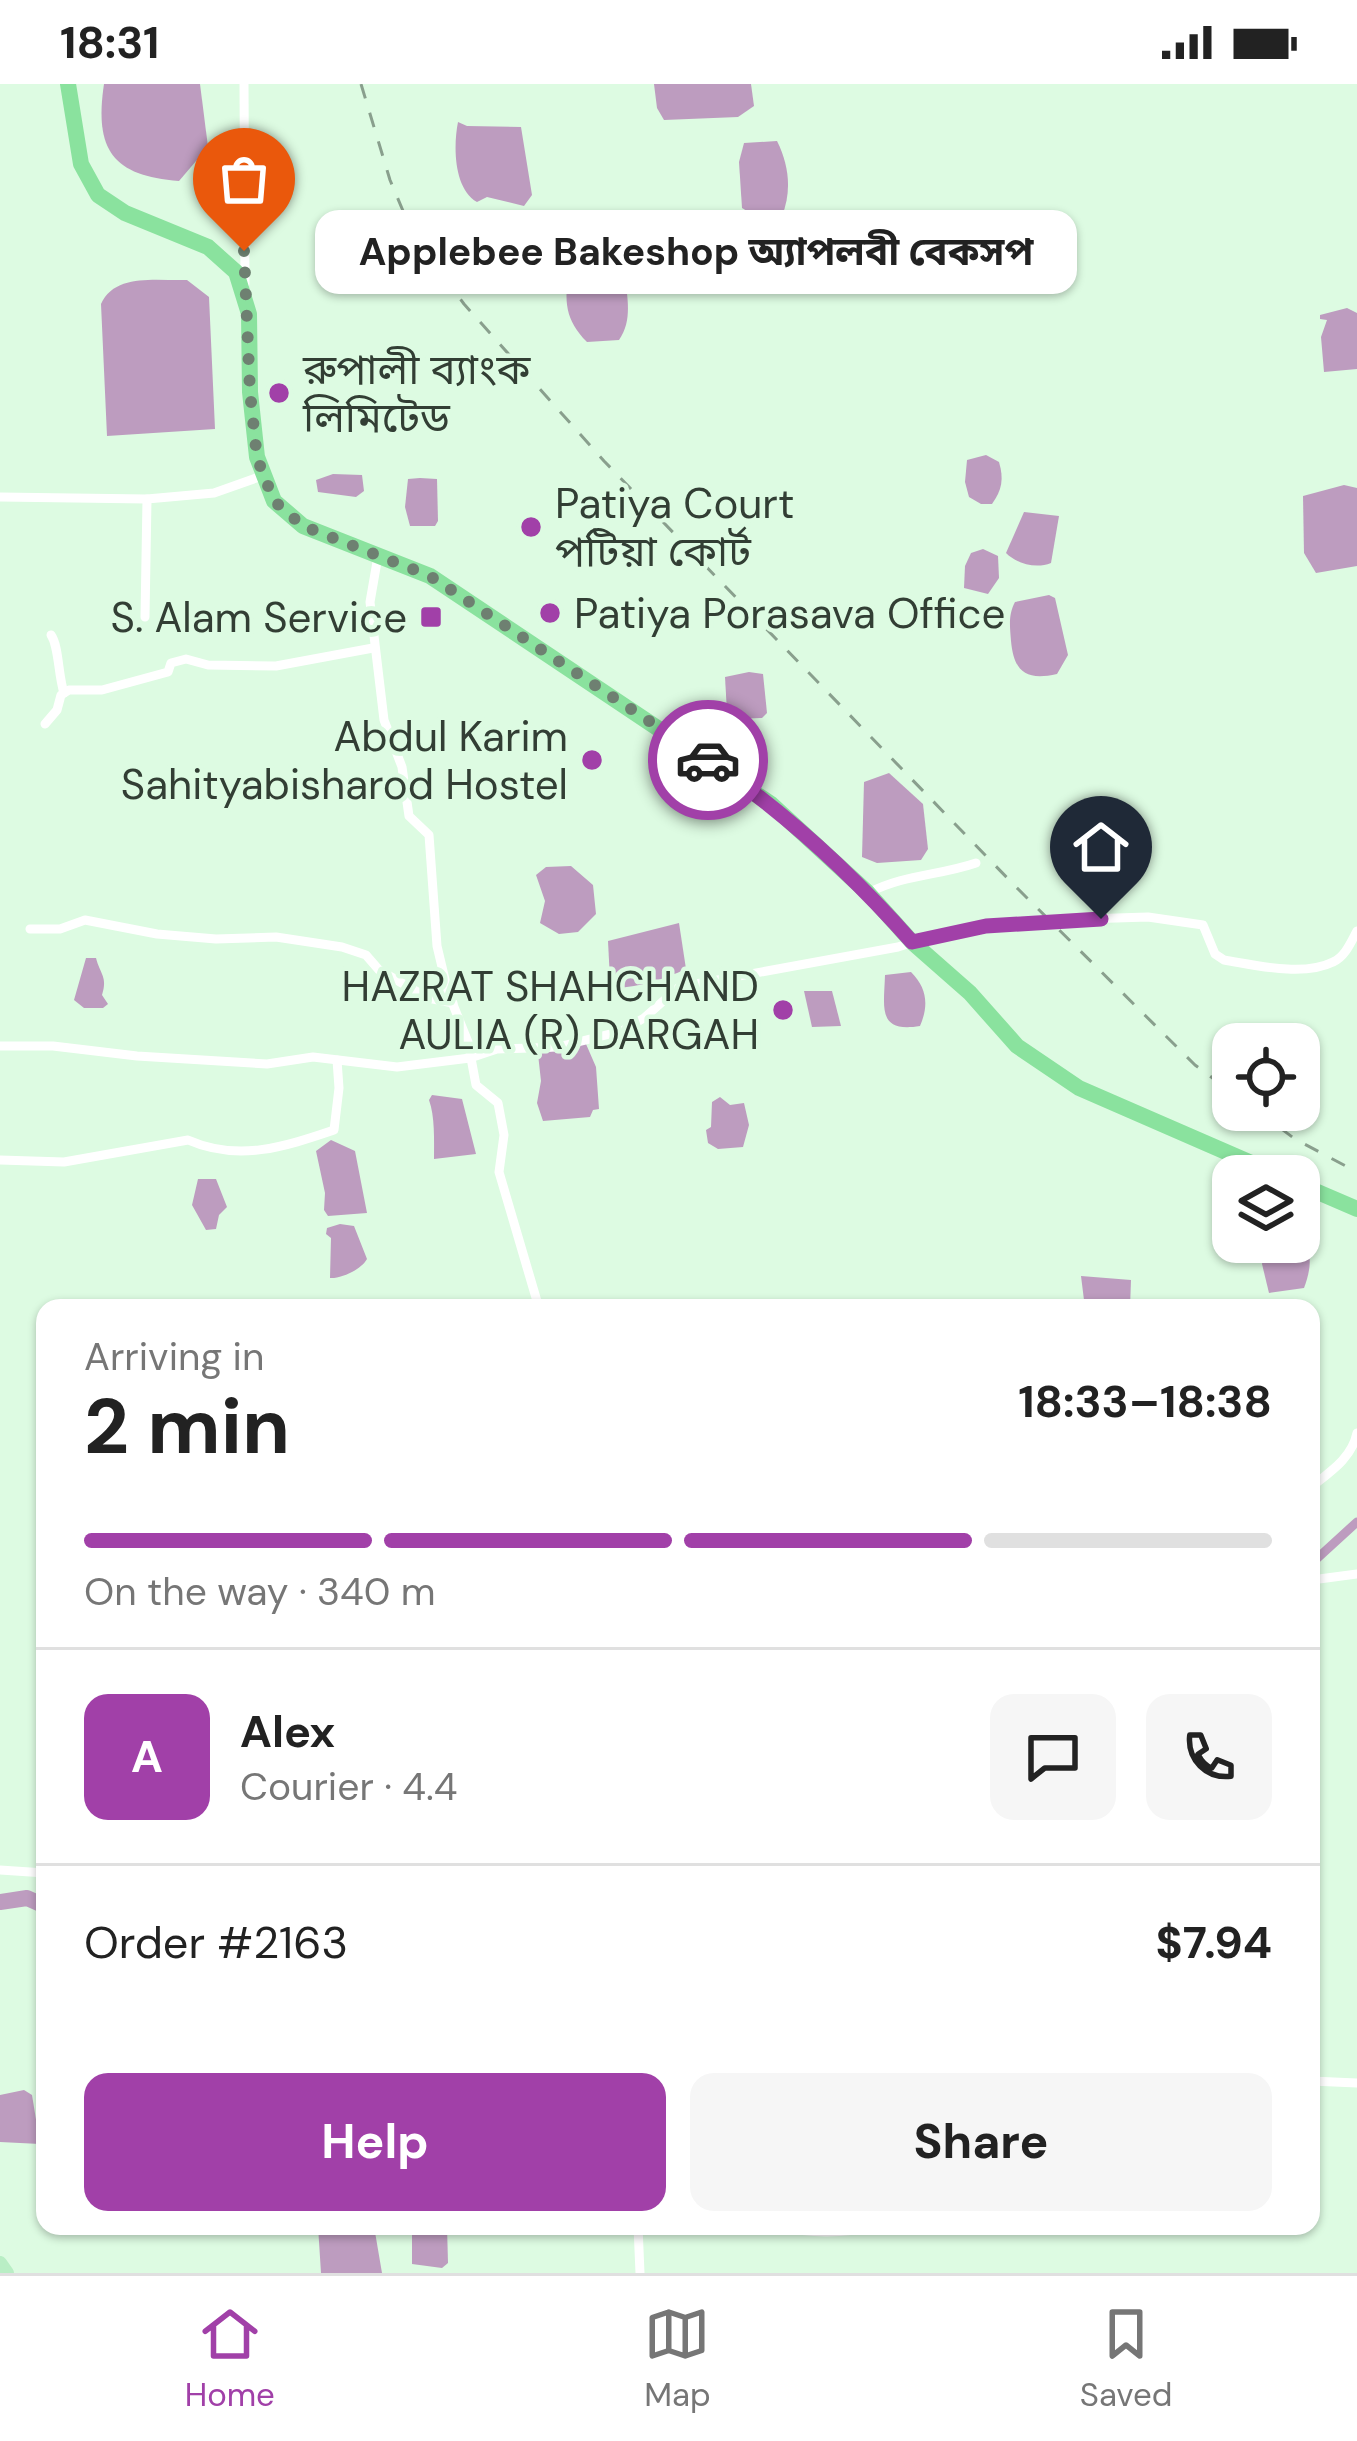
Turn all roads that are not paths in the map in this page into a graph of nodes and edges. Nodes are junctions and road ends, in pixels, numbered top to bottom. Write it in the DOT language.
graph roads {
  1 [pos="68,84"];
  2 [pos="244,84"];
  3 [pos="245,296"];
  4 [pos="262,476"];
  5 [pos="0,497"];
  6 [pos="147,499"];
  7 [pos="378,556"];
  8 [pos="145,617"];
  9 [pos="51,635"];
  10 [pos="374,648"];
  11 [pos="64,693"];
  12 [pos="45,724"];
  13 [pos="976,863"];
  14 [pos="868,893"];
  15 [pos="30,929"];
  16 [pos="1357,931"];
  17 [pos="912,942"];
  18 [pos="453,1003"];
  19 [pos="0,1046"];
  20 [pos="470,1058"];
  21 [pos="338,1060"];
  22 [pos="1233,1155"];
  23 [pos="0,1160"];
  24 [pos="1320,1193"];
  25 [pos="1357,1209"];
  26 [pos="535,1299"];
  27 [pos="1357,1433"];
  28 [pos="1320,1479"];
  29 [pos="1357,1574"];
  30 [pos="1320,1579"];
  31 [pos="0,1870"];
  32 [pos="36,1872"];
  33 [pos="1320,2081"];
  34 [pos="1357,2083"];
  35 [pos="638,2235"];
  36 [pos="0,2263"];
  37 [pos="7,2273"];
  38 [pos="640,2273"];
  1 -- 3 [label="highway"];
  2 -- 3 [label="street"];
  3 -- 4 [label="highway"];
  4 -- 6 [label="street"];
  4 -- 7 [label="highway"];
  5 -- 6 [label="street"];
  6 -- 8 [label="street"];
  7 -- 10 [label="street"];
  7 -- 14 [label="highway"];
  9 -- 11 [label="street"];
  10 -- 11 [label="street"];
  10 -- 18 [label="street"];
  11 -- 12 [label="street"];
  13 -- 14 [label="street"];
  14 -- 17 [label="highway"];
  15 -- 18 [label="street"];
  16 -- 17 [label="street"];
  17 -- 20 [label="street"];
  17 -- 22 [label="highway"];
  18 -- 20 [label="street"];
  19 -- 21 [label="street"];
  20 -- 21 [label="street"];
  20 -- 26 [label="street"];
  21 -- 23 [label="street"];
  24 -- 25 [label="highway"];
  27 -- 28 [label="street"];
  29 -- 30 [label="street"];
  31 -- 32 [label="street"];
  33 -- 34 [label="street"];
  35 -- 38 [label="street"];
  36 -- 37 [label="main road"];
}
